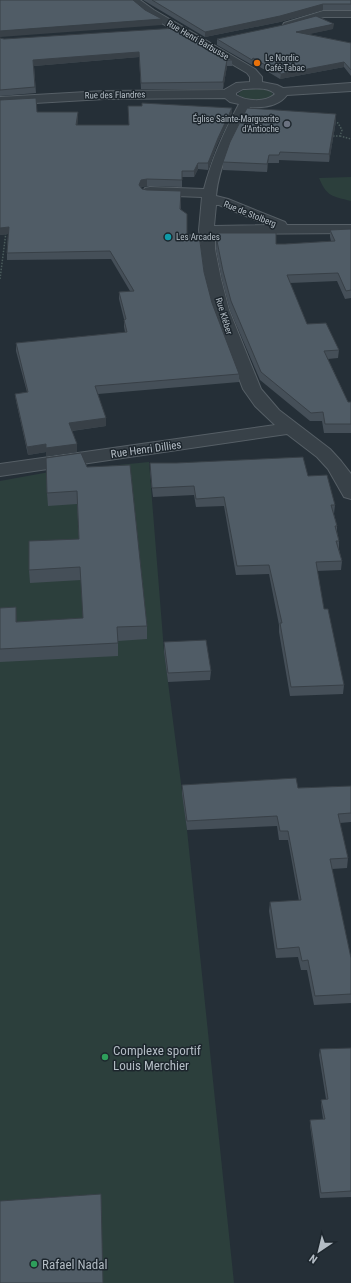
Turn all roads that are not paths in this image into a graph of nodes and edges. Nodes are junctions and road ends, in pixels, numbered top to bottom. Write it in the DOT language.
graph roads {
  1 [pos="133,0"];
  2 [pos="314,5"];
  3 [pos="323,14"];
  4 [pos="351,14"];
  5 [pos="274,28"];
  6 [pos="179,29"];
  7 [pos="163,30"];
  8 [pos="220,40"];
  9 [pos="204,43"];
  10 [pos="256,85"];
  11 [pos="351,87"];
  12 [pos="280,92"];
  13 [pos="229,94"];
  14 [pos="0,101"];
  15 [pos="246,103"];
  16 [pos="147,191"];
  17 [pos="209,196"];
  18 [pos="351,229"];
  19 [pos="206,230"];
  20 [pos="317,230"];
  21 [pos="291,428"];
  22 [pos="0,470"];
  23 [pos="351,493"];
  1 -- 6 [label="street, Rue Henri Barbusse"];
  2 -- 3 [label="street"];
  3 -- 4 [label="street"];
  3 -- 5 [label="street"];
  6 -- 7 [label="street"];
  6 -- 9 [label="street, Rue Henri Barbusse"];
  8 -- 9 [label="street"];
  9 -- 10 [label="street, Rue Henri Barbusse"];
  10 -- 12 [label="street"];
  10 -- 13 [label="street"];
  11 -- 12 [label="street"];
  12 -- 15 [label="street"];
  13 -- 14 [label="street, Rue des Flandres"];
  13 -- 15 [label="street"];
  15 -- 17 [label="street, Rue Kléber"];
  16 -- 17 [label="street, Rue de Stolberg"];
  17 -- 19 [label="street, Rue Kléber"];
  17 -- 20 [label="street, Rue de Stolberg"];
  18 -- 20 [label="street, Rue de Stolberg"];
  19 -- 20 [label="street, Rue de Stolberg"];
  19 -- 21 [label="street, Rue Kléber"];
  21 -- 22 [label="street, Rue Henri Dillies"];
  21 -- 23 [label="street, Rue Kléber"];
}
